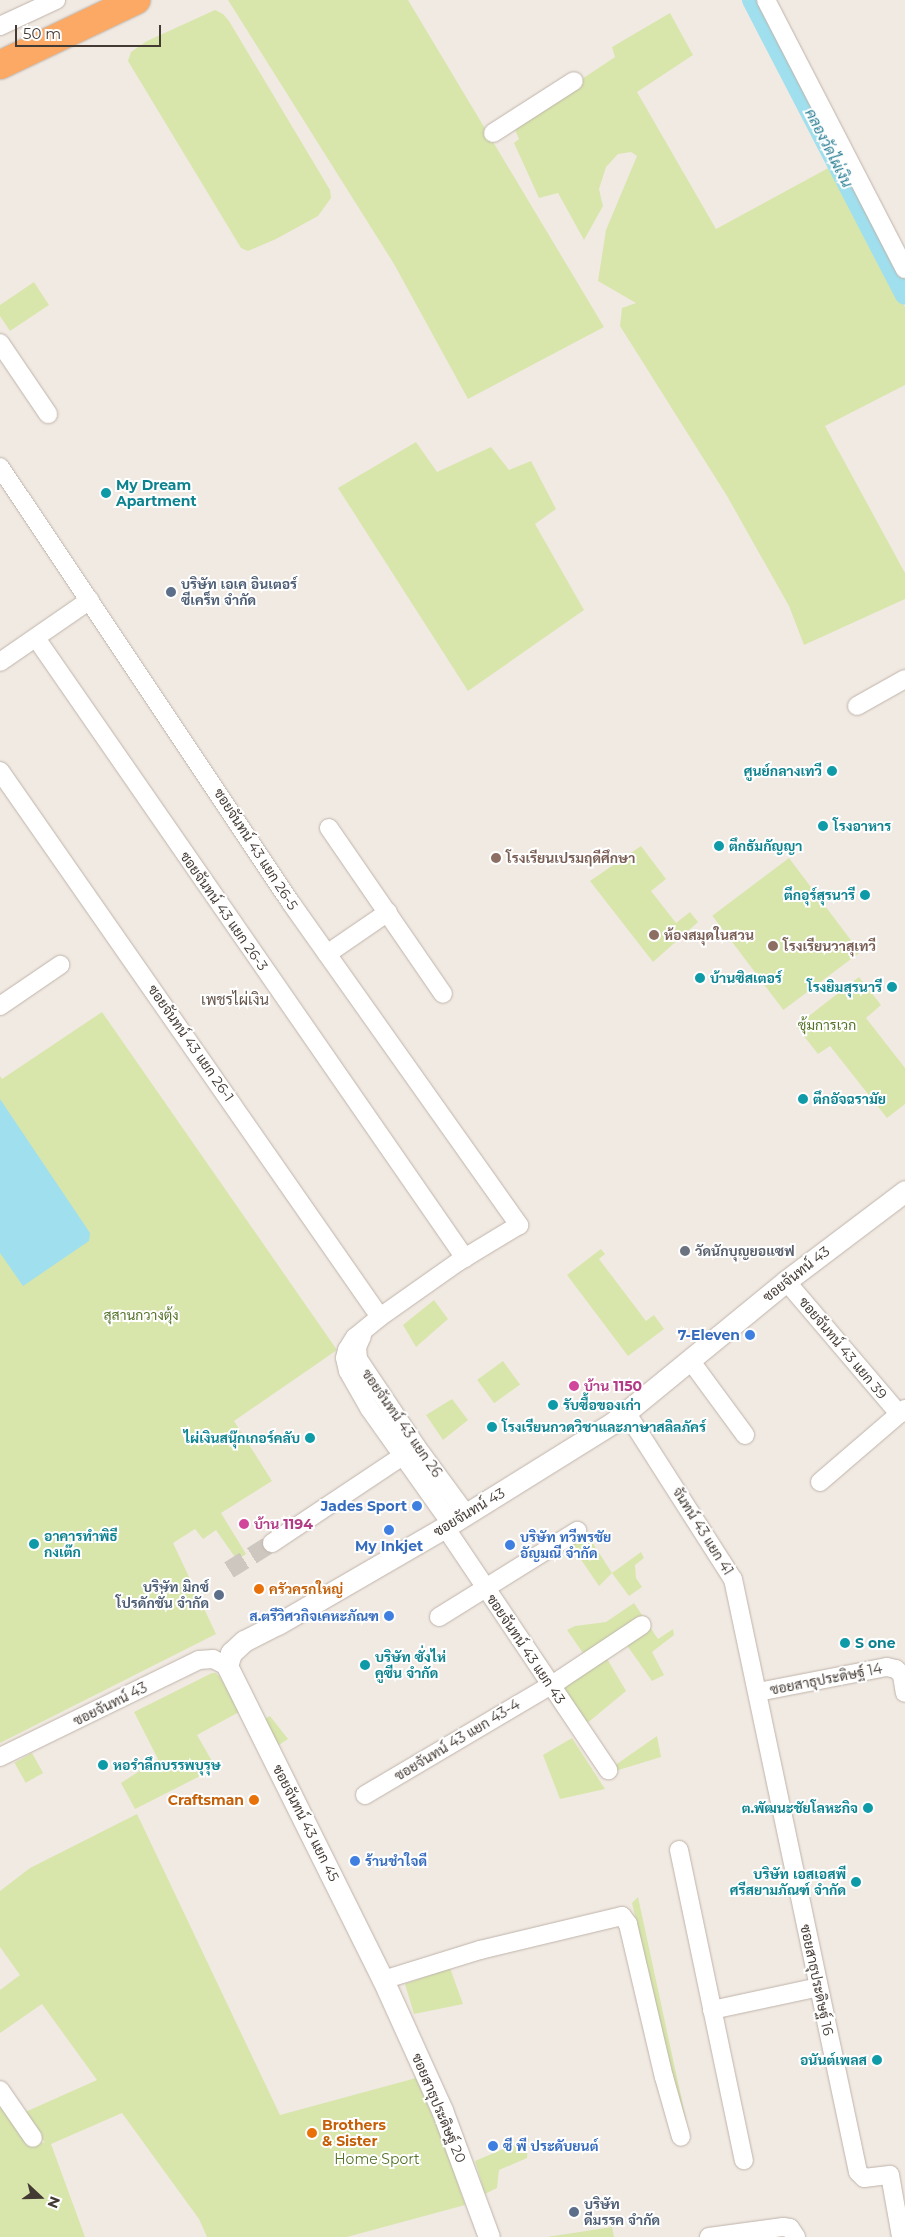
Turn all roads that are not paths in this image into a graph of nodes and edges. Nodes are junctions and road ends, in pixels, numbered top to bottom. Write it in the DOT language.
graph roads {
  1 [pos="136,0"];
  2 [pos="766,0"];
  3 [pos="47,2"];
  4 [pos="86,24"];
  5 [pos="0,26"];
  6 [pos="0,65"];
  7 [pos="0,77"];
  8 [pos="574,81"];
  9 [pos="493,133"];
  10 [pos="905,269"];
  11 [pos="0,343"];
  12 [pos="48,414"];
  13 [pos="0,466"];
  14 [pos="90,600"];
  15 [pos="36,638"];
  16 [pos="0,662"];
  17 [pos="905,679"];
  18 [pos="858,706"];
  19 [pos="0,771"];
  20 [pos="329,828"];
  21 [pos="388,912"];
  22 [pos="327,954"];
  23 [pos="60,965"];
  24 [pos="444,994"];
  25 [pos="0,1006"];
  26 [pos="905,1191"];
  27 [pos="465,1258"];
  28 [pos="786,1281"];
  29 [pos="374,1322"];
  30 [pos="690,1360"];
  31 [pos="626,1412"];
  32 [pos="902,1412"];
  33 [pos="745,1435"];
  34 [pos="409,1451"];
  35 [pos="820,1482"];
  36 [pos="454,1522"];
  37 [pos="578,1531"];
  38 [pos="272,1543"];
  39 [pos="484,1588"];
  40 [pos="439,1617"];
  41 [pos="642,1624"];
  42 [pos="227,1666"];
  43 [pos="549,1685"];
  44 [pos="758,1692"];
  45 [pos="905,1693"];
  46 [pos="0,1757"];
  47 [pos="608,1770"];
  48 [pos="365,1795"];
  49 [pos="679,1850"];
  50 [pos="384,1980"];
  51 [pos="819,1987"];
  52 [pos="712,2010"];
  53 [pos="0,2090"];
  54 [pos="681,2136"];
  55 [pos="33,2138"];
  56 [pos="744,2160"];
  57 [pos="897,2175"];
  58 [pos="489,2237"];
  59 [pos="709,2237"];
  60 [pos="796,2237"];
  61 [pos="900,2237"];
  1 -- 4 [label="highway"];
  2 -- 10 [label="street"];
  3 -- 5 [label="street"];
  4 -- 6 [label="highway"];
  4 -- 7 [label="highway"];
  8 -- 9 [label="street"];
  11 -- 12 [label="street"];
  13 -- 14 [label="street, ซอยจันทน์ 43 แยก 26-5"];
  14 -- 15 [label="street"];
  14 -- 22 [label="street, ซอยจันทน์ 43 แยก 26-5"];
  15 -- 16 [label="street"];
  15 -- 27 [label="street, ซอยจันทน์ 43 แยก 26-3"];
  17 -- 18 [label="street"];
  19 -- 29 [label="street, ซอยจันทน์ 43 แยก 26-1"];
  20 -- 21 [label="street"];
  21 -- 22 [label="street"];
  21 -- 24 [label="street"];
  22 -- 27 [label="street, ซอยจันทน์ 43 แยก 26-5"];
  23 -- 25 [label="street"];
  26 -- 28 [label="street, ซอยจันทน์ 43"];
  27 -- 29 [label="street"];
  28 -- 30 [label="street, ซอยจันทน์ 43"];
  28 -- 32 [label="street, ซอยจันทน์ 43 แยก 39"];
  29 -- 34 [label="street, ซอยจันทน์ 43 แยก 26"];
  30 -- 31 [label="street, ซอยจันทน์ 43"];
  30 -- 33 [label="street"];
  31 -- 36 [label="street, ซอยจันทน์ 43"];
  31 -- 44 [label="street, จันทน์ 43 แยก 41"];
  32 -- 35 [label="street, ซอยจันทน์ 43 แยก 39"];
  34 -- 36 [label="street, ซอยจันทน์ 43 แยก 26"];
  34 -- 38 [label="street, ซอยจันทน์ 43 แยก 26"];
  36 -- 39 [label="street, ซอยจันทน์ 43 แยก 43"];
  36 -- 42 [label="street, ซอยจันทน์ 43"];
  37 -- 39 [label="street"];
  39 -- 40 [label="street"];
  39 -- 43 [label="street, ซอยจันทน์ 43 แยก 43"];
  41 -- 43 [label="street, ซอยจันทน์ 43 แยก 43-4"];
  42 -- 46 [label="street, ซอยจันทน์ 43"];
  42 -- 50 [label="street, ซอยจันทน์ 43 แยก 45"];
  43 -- 47 [label="street, ซอยจันทน์ 43 แยก 43"];
  43 -- 48 [label="street, ซอยจันทน์ 43 แยก 43-4"];
  44 -- 45 [label="street, ซอยสาธุประดิษฐ์ 14"];
  44 -- 51 [label="street, ซอยสาธุประดิษฐ์ 16"];
  49 -- 52 [label="street"];
  50 -- 54 [label="street"];
  50 -- 58 [label="street, ซอยสาธุประดิษฐ์ 20"];
  51 -- 52 [label="street"];
  51 -- 57 [label="street, ซอยสาธุประดิษฐ์ 16"];
  52 -- 56 [label="street"];
  53 -- 55 [label="street"];
  57 -- 61 [label="street, ซอยสาธุประดิษฐ์ 16"];
  59 -- 60 [label="street"];
}
